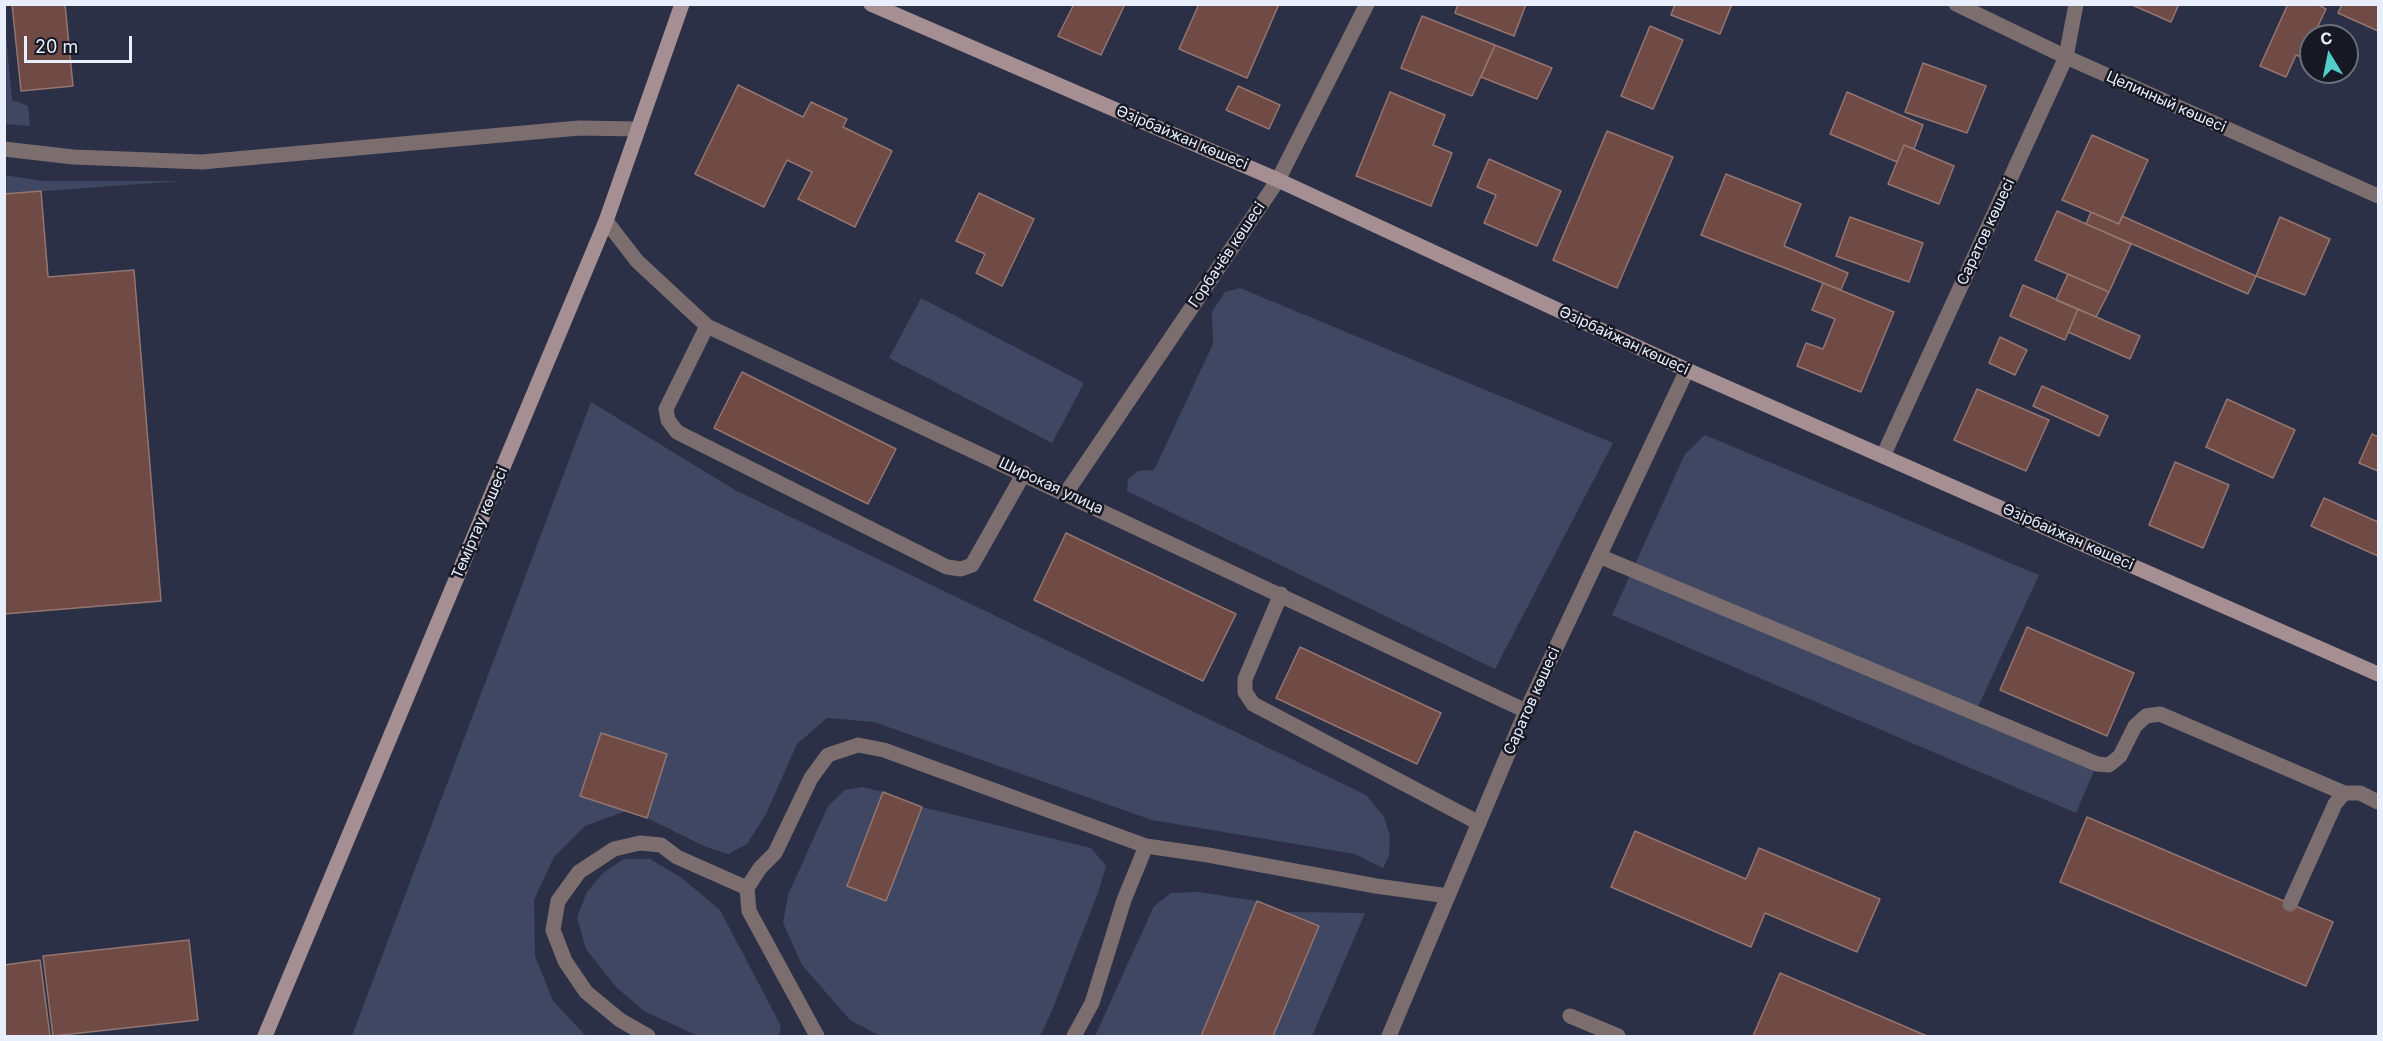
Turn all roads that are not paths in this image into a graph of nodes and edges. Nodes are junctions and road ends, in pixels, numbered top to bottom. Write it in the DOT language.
graph roads {
  1 [pos="682,4"];
  2 [pos="871,4"];
  3 [pos="1367,4"];
  4 [pos="1956,4"];
  5 [pos="2076,4"];
  6 [pos="2066,57"];
  7 [pos="638,129"];
  8 [pos="4,149"];
  9 [pos="1278,180"];
  10 [pos="2379,196"];
  11 [pos="606,221"];
  12 [pos="707,326"];
  13 [pos="1687,370"];
  14 [pos="1883,456"];
  15 [pos="1024,473"];
  16 [pos="1066,493"];
  17 [pos="1599,556"];
  18 [pos="1281,594"];
  19 [pos="2379,674"];
  20 [pos="1526,711"];
  21 [pos="2344,793"];
  22 [pos="2379,801"];
  23 [pos="1479,823"];
  24 [pos="1146,846"];
  25 [pos="747,888"];
  26 [pos="1448,896"];
  27 [pos="2290,904"];
  28 [pos="1569,1016"];
  29 [pos="265,1036"];
  30 [pos="648,1036"];
  31 [pos="817,1036"];
  32 [pos="1074,1036"];
  33 [pos="1389,1036"];
  34 [pos="1618,1036"];
  1 -- 7 [label="main road, Теміртау көшесі"];
  2 -- 9 [label="main road, Әзірбайжан көшесі"];
  3 -- 9 [label="street, Горбачёв көшесі"];
  4 -- 6 [label="street, Целинный көшесі"];
  5 -- 6 [label="street, Саратов көшесі"];
  6 -- 10 [label="street, Целинный көшесі"];
  6 -- 14 [label="street, Саратов көшесі"];
  7 -- 8 [label="street"];
  7 -- 11 [label="main road, Теміртау көшесі"];
  9 -- 13 [label="main road, Әзірбайжан көшесі"];
  9 -- 16 [label="street, Горбачёв көшесі"];
  11 -- 12 [label="street, Широкая улица"];
  11 -- 29 [label="main road, Теміртау көшесі"];
  12 -- 15 [label="street, Широкая улица"];
  12 -- 15 [label="street"];
  13 -- 14 [label="main road, Әзірбайжан көшесі"];
  13 -- 17 [label="street, Саратов көшесі"];
  14 -- 19 [label="main road, Әзірбайжан көшесі"];
  15 -- 16 [label="street, Широкая улица"];
  16 -- 18 [label="street, Широкая улица"];
  17 -- 20 [label="street, Саратов көшесі"];
  17 -- 21 [label="street"];
  18 -- 20 [label="street, Широкая улица"];
  18 -- 23 [label="street"];
  20 -- 23 [label="street, Саратов көшесі"];
  21 -- 22 [label="street"];
  21 -- 27 [label="street"];
  23 -- 26 [label="street, Саратов көшесі"];
  24 -- 25 [label="street"];
  24 -- 26 [label="street"];
  24 -- 32 [label="street"];
  25 -- 30 [label="street"];
  25 -- 31 [label="street"];
  26 -- 33 [label="street, Саратов көшесі"];
  28 -- 34 [label="street"];
}
